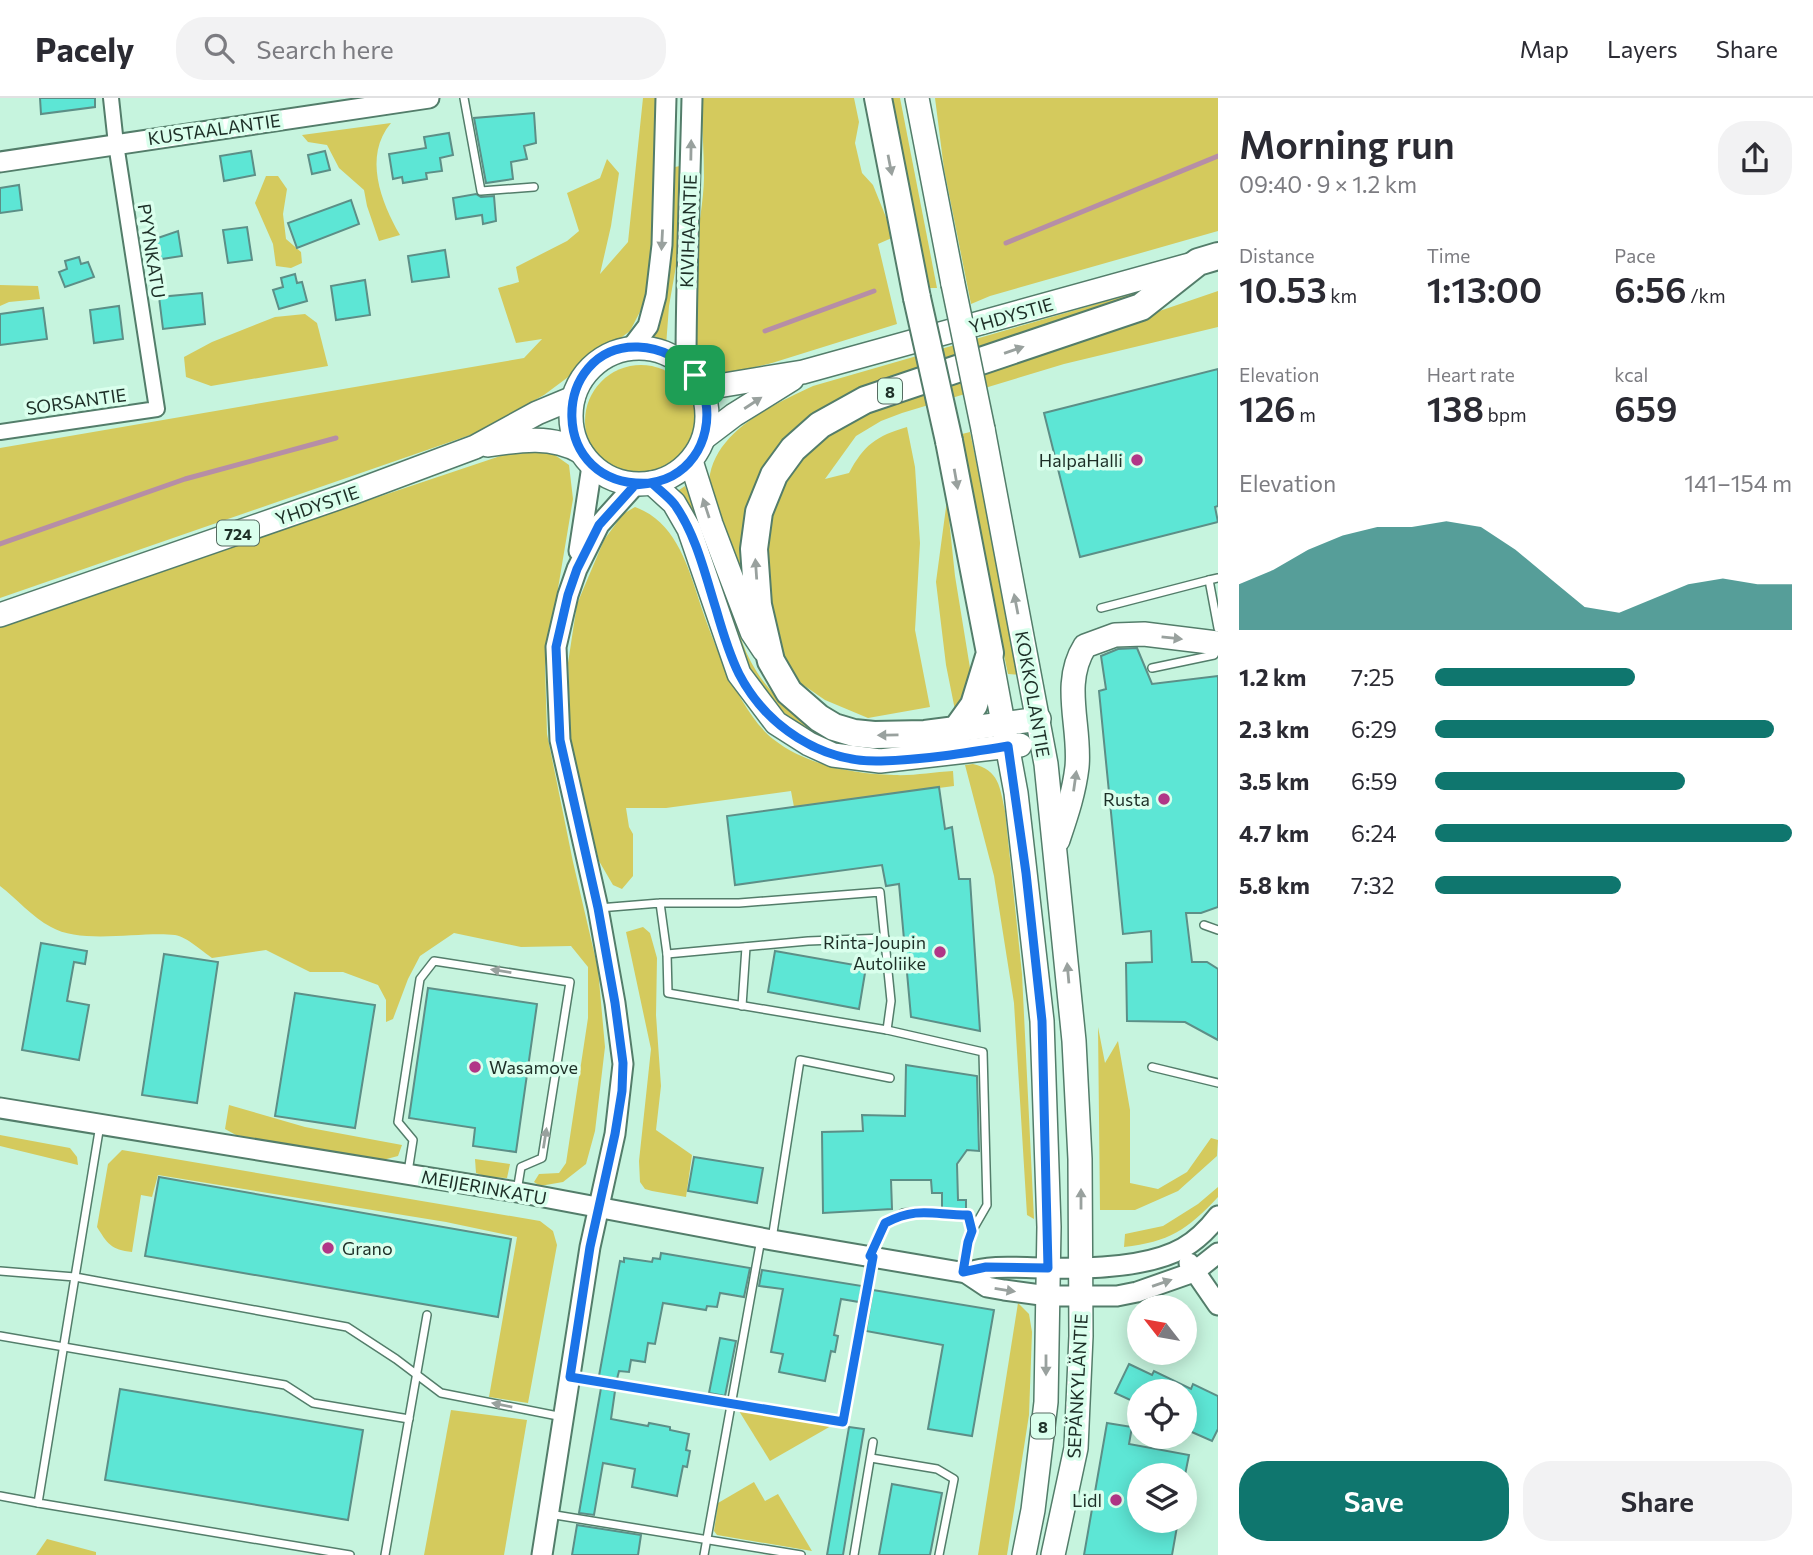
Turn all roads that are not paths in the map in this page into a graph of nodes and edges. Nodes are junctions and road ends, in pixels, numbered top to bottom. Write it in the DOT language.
graph roads {
  1 [pos="111,98"];
  2 [pos="429,98"];
  3 [pos="464,98"];
  4 [pos="666,98"];
  5 [pos="692,98"];
  6 [pos="878,98"];
  7 [pos="399,100"];
  8 [pos="920,105"];
  9 [pos="116,144"];
  10 [pos="0,162"];
  11 [pos="534,187"];
  12 [pos="1208,259"];
  13 [pos="632,347"];
  14 [pos="803,372"];
  15 [pos="692,373"];
  16 [pos="573,398"];
  17 [pos="157,409"];
  18 [pos="0,432"];
  19 [pos="705,437"];
  20 [pos="475,447"];
  21 [pos="586,459"];
  22 [pos="691,461"];
  23 [pos="643,484"];
  24 [pos="577,569"];
  25 [pos="1218,578"];
  26 [pos="1209,580"];
  27 [pos="1101,608"];
  28 [pos="0,615"];
  29 [pos="1218,628"];
  30 [pos="1218,643"];
  31 [pos="1218,649"];
  32 [pos="990,653"];
  33 [pos="771,661"];
  34 [pos="1152,668"];
  35 [pos="1004,723"];
  36 [pos="956,730"];
  37 [pos="1041,730"];
  38 [pos="1008,746"];
  39 [pos="1056,846"];
  40 [pos="660,903"];
  41 [pos="598,908"];
  42 [pos="1204,925"];
  43 [pos="1218,930"];
  44 [pos="885,938"];
  45 [pos="746,947"];
  46 [pos="667,954"];
  47 [pos="742,1006"];
  48 [pos="887,1030"];
  49 [pos="1152,1068"];
  50 [pos="890,1078"];
  51 [pos="1218,1083"];
  52 [pos="0,1108"];
  53 [pos="100,1124"];
  54 [pos="408,1173"];
  55 [pos="517,1192"];
  56 [pos="599,1207"];
  57 [pos="1218,1216"];
  58 [pos="972,1231"];
  59 [pos="766,1239"];
  60 [pos="1181,1249"];
  61 [pos="1218,1253"];
  62 [pos="871,1256"];
  63 [pos="1048,1268"];
  64 [pos="1081,1268"];
  65 [pos="0,1271"];
  66 [pos="1194,1272"];
  67 [pos="965,1273"];
  68 [pos="75,1277"];
  69 [pos="1048,1296"];
  70 [pos="1081,1298"];
  71 [pos="1218,1305"];
  72 [pos="427,1315"];
  73 [pos="0,1336"];
  74 [pos="63,1347"];
  75 [pos="417,1375"];
  76 [pos="570,1377"];
  77 [pos="730,1403"];
  78 [pos="563,1418"];
  79 [pos="409,1419"];
  80 [pos="873,1442"];
  81 [pos="871,1458"];
  82 [pos="0,1496"];
  83 [pos="38,1503"];
  84 [pos="548,1514"];
  85 [pos="706,1539"];
  86 [pos="350,1555"];
  87 [pos="385,1555"];
  88 [pos="542,1555"];
  89 [pos="704,1555"];
  90 [pos="801,1555"];
  91 [pos="854,1555"];
  92 [pos="939,1555"];
  93 [pos="1024,1555"];
  94 [pos="1053,1555"];
  1 -- 9 [label="street, PYYNKATU"];
  2 -- 7 [label="street, KUSTAALANTIE"];
  3 -- 11 [label="lane"];
  4 -- 13 [label="street, KIVIHAANTIE, one-way"];
  15 -- 5 [label="street, KIVIHAANTIE, one-way"];
  6 -- 32 [label="highway, KOKKOLANTIE / 8, one-way, bridge"];
  7 -- 9 [label="street, KUSTAALANTIE"];
  37 -- 8 [label="main road, KOKKOLANTIE / 8, one-way, bridge"];
  9 -- 10 [label="street, KUSTAALANTIE"];
  9 -- 17 [label="street, PYYNKATU"];
  12 -- 14 [label="main road, YHDYSTIE"];
  33 -- 12 [label="highway, 8, one-way"];
  13 -- 15 [label="main road"];
  13 -- 16 [label="main road"];
  14 -- 15 [label="main road, YHDYSTIE"];
  19 -- 14 [label="main road, YHDYSTIE, one-way"];
  15 -- 19 [label="main road"];
  16 -- 20 [label="main road, YHDYSTIE / 724"];
  16 -- 21 [label="main road"];
  17 -- 18 [label="street, SORSANTIE"];
  19 -- 22 [label="main road"];
  20 -- 21 [label="main road, YHDYSTIE / 724"];
  20 -- 28 [label="main road, YHDYSTIE / 724"];
  21 -- 23 [label="main road"];
  21 -- 24 [label="street"];
  22 -- 23 [label="main road"];
  33 -- 22 [label="main road, one-way"];
  23 -- 24 [label="street"];
  23 -- 38 [label="main road"];
  24 -- 41 [label="street"];
  25 -- 26 [label="lane"];
  26 -- 27 [label="lane"];
  26 -- 29 [label="lane"];
  39 -- 30 [label="main road, one-way"];
  31 -- 34 [label="lane"];
  32 -- 35 [label="main road, KOKKOLANTIE / 8"];
  32 -- 36 [label="highway, 8"];
  36 -- 33 [label="highway, 8, one-way"];
  35 -- 36 [label="main road"];
  35 -- 37 [label="main road"];
  35 -- 38 [label="main road, KOKKOLANTIE / 8"];
  37 -- 38 [label="main road"];
  37 -- 39 [label="main road, KOKKOLANTIE / 8"];
  38 -- 63 [label="main road, KOKKOLANTIE / 8"];
  64 -- 39 [label="main road, KOKKOLANTIE / 8, one-way"];
  40 -- 41 [label="lane"];
  40 -- 44 [label="lane"];
  40 -- 46 [label="lane"];
  41 -- 56 [label="street"];
  42 -- 43 [label="lane"];
  44 -- 45 [label="lane"];
  44 -- 48 [label="lane"];
  45 -- 46 [label="lane"];
  45 -- 47 [label="lane"];
  46 -- 47 [label="lane"];
  47 -- 48 [label="lane"];
  48 -- 58 [label="lane"];
  49 -- 51 [label="lane"];
  50 -- 59 [label="lane"];
  52 -- 53 [label="street, MEIJERINKATU"];
  53 -- 54 [label="street, MEIJERINKATU"];
  53 -- 68 [label="lane"];
  54 -- 55 [label="street, MEIJERINKATU"];
  55 -- 54 [label="lane, one-way"];
  55 -- 56 [label="street, MEIJERINKATU"];
  56 -- 59 [label="street, MEIJERINKATU"];
  56 -- 76 [label="street"];
  57 -- 60 [label="street"];
  58 -- 62 [label="lane"];
  58 -- 67 [label="lane"];
  59 -- 62 [label="street, MEIJERINKATU"];
  59 -- 77 [label="lane"];
  60 -- 64 [label="street, MEIJERINKATU"];
  60 -- 66 [label="street"];
  61 -- 66 [label="street"];
  62 -- 67 [label="street, MEIJERINKATU"];
  62 -- 77 [label="lane"];
  63 -- 64 [label="street, MEIJERINKATU"];
  63 -- 67 [label="street, MEIJERINKATU"];
  63 -- 69 [label="main road, KOKKOLANTIE / 8"];
  64 -- 70 [label="main road, KOKKOLANTIE / 8"];
  65 -- 68 [label="lane"];
  70 -- 66 [label="street, MEIJERINKATU, one-way"];
  66 -- 71 [label="street"];
  67 -- 69 [label="street, MEIJERINKATU, one-way"];
  68 -- 74 [label="lane"];
  68 -- 75 [label="lane"];
  69 -- 70 [label="street, MEIJERINKATU"];
  69 -- 93 [label="main road, SEPÄNKYLÄNTIE / 8, one-way"];
  70 -- 94 [label="main road, SEPÄNKYLÄNTIE / 8"];
  72 -- 75 [label="lane"];
  73 -- 74 [label="lane"];
  74 -- 79 [label="lane"];
  74 -- 83 [label="lane"];
  78 -- 75 [label="lane, one-way"];
  75 -- 79 [label="lane"];
  76 -- 77 [label="lane"];
  76 -- 78 [label="street"];
  77 -- 85 [label="lane"];
  78 -- 84 [label="street"];
  79 -- 87 [label="lane"];
  80 -- 81 [label="lane"];
  81 -- 91 [label="lane"];
  81 -- 92 [label="lane"];
  82 -- 83 [label="lane"];
  83 -- 86 [label="lane"];
  84 -- 85 [label="lane"];
  84 -- 88 [label="street"];
  85 -- 89 [label="lane"];
  85 -- 90 [label="lane"];
}
